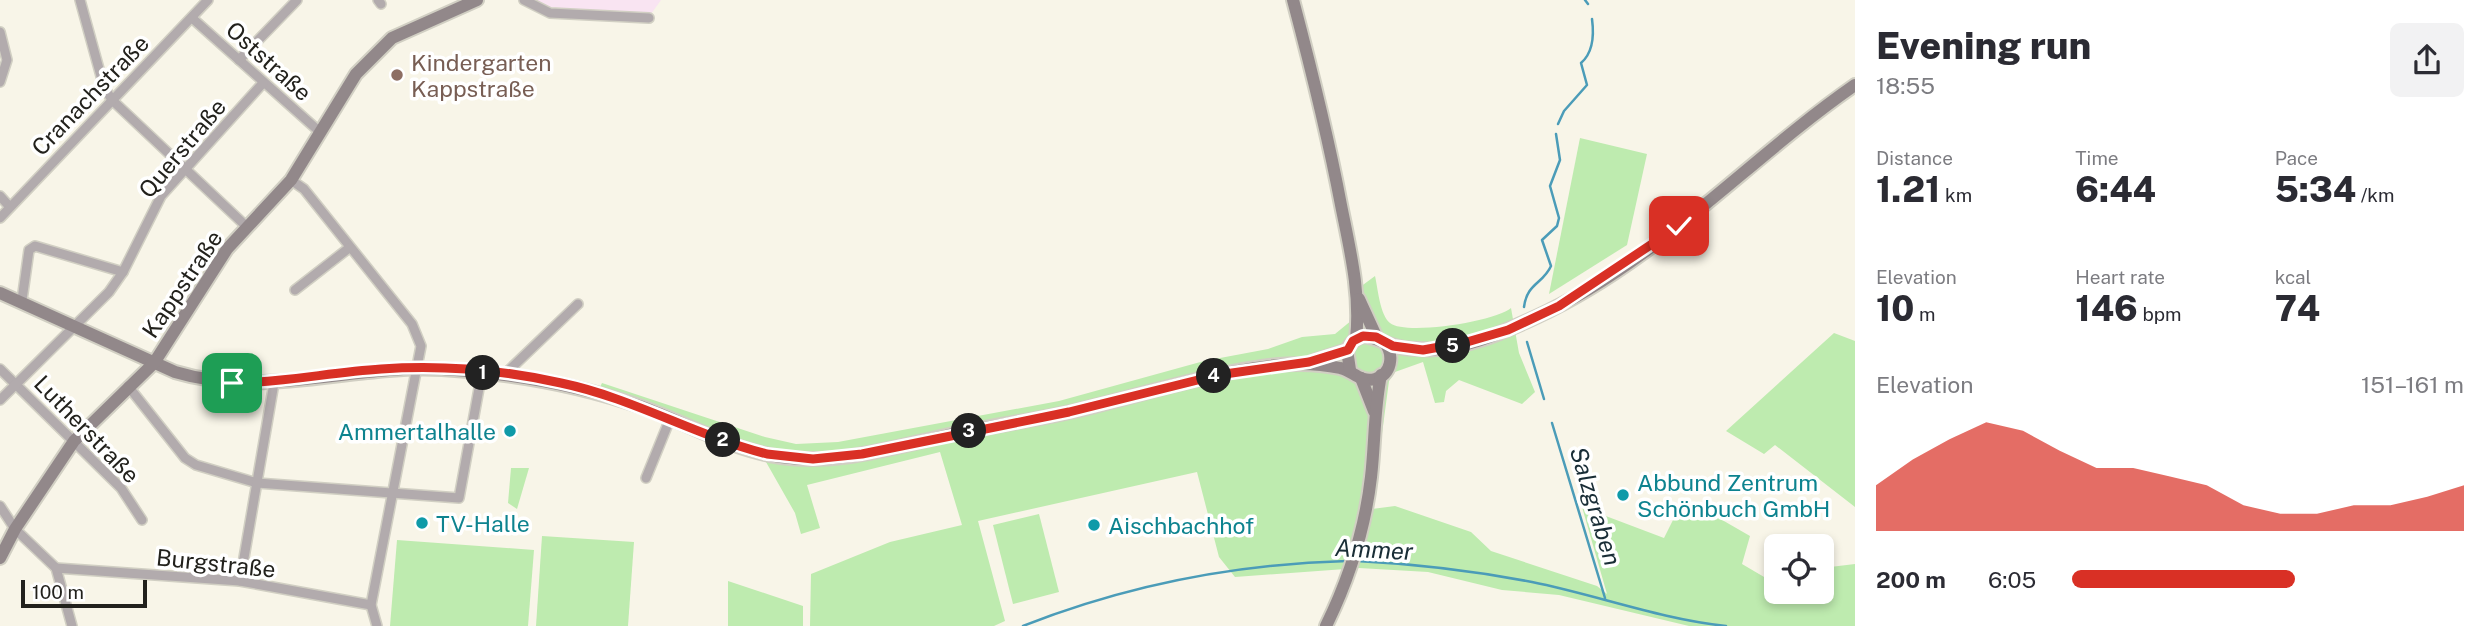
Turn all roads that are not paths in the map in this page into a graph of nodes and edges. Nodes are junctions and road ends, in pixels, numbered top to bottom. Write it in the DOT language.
graph roads {
  1 [pos="80,0"];
  2 [pos="208,0"];
  3 [pos="297,0"];
  4 [pos="477,0"];
  5 [pos="524,0"];
  6 [pos="1293,0"];
  7 [pos="192,18"];
  8 [pos="649,18"];
  9 [pos="0,32"];
  10 [pos="239,61"];
  11 [pos="0,82"];
  12 [pos="263,83"];
  13 [pos="1855,85"];
  14 [pos="112,100"];
  15 [pos="321,133"];
  16 [pos="184,169"];
  17 [pos="292,180"];
  18 [pos="0,196"];
  19 [pos="9,206"];
  20 [pos="0,218"];
  21 [pos="247,227"];
  22 [pos="349,248"];
  23 [pos="123,272"];
  24 [pos="295,290"];
  25 [pos="1358,295"];
  26 [pos="2,298"];
  27 [pos="22,300"];
  28 [pos="578,304"];
  29 [pos="74,324"];
  30 [pos="1356,339"];
  31 [pos="1380,340"];
  32 [pos="1348,350"];
  33 [pos="1423,350"];
  34 [pos="154,362"];
  35 [pos="1309,362"];
  36 [pos="1390,363"];
  37 [pos="417,368"];
  38 [pos="0,369"];
  39 [pos="1350,370"];
  40 [pos="482,373"];
  41 [pos="505,374"];
  42 [pos="1381,375"];
  43 [pos="1362,379"];
  44 [pos="274,383"];
  45 [pos="16,384"];
  46 [pos="128,386"];
  47 [pos="0,400"];
  48 [pos="1374,412"];
  49 [pos="670,419"];
  50 [pos="74,441"];
  51 [pos="646,478"];
  52 [pos="257,483"];
  53 [pos="394,491"];
  54 [pos="0,506"];
  55 [pos="142,520"];
  56 [pos="15,529"];
  57 [pos="0,558"];
  58 [pos="55,568"];
  59 [pos="240,581"];
  60 [pos="371,606"];
  61 [pos="72,626"];
  62 [pos="377,626"];
  63 [pos="1326,626"];
  1 -- 14 [label="street"];
  2 -- 7 [label="street, Cranachstraße"];
  3 -- 10 [label="street"];
  4 -- 15 [label="street, Kappstraße"];
  5 -- 8 [label="street"];
  6 -- 25 [label="street"];
  7 -- 10 [label="street, Oststraße"];
  7 -- 14 [label="street, Cranachstraße"];
  9 -- 11 [label="street"];
  10 -- 12 [label="street, Oststraße"];
  12 -- 15 [label="street, Oststraße"];
  12 -- 16 [label="street, Querstraße"];
  13 -- 33 [label="street"];
  14 -- 16 [label="street"];
  14 -- 19 [label="street, Cranachstraße"];
  15 -- 17 [label="street, Kappstraße"];
  16 -- 21 [label="street"];
  16 -- 23 [label="street, Querstraße"];
  17 -- 21 [label="street, Kappstraße"];
  17 -- 22 [label="street"];
  18 -- 19 [label="street"];
  19 -- 20 [label="street, Cranachstraße"];
  21 -- 34 [label="street, Kappstraße"];
  22 -- 24 [label="street"];
  22 -- 37 [label="street"];
  23 -- 27 [label="street"];
  23 -- 29 [label="street, Querstraße"];
  25 -- 30 [label="street"];
  25 -- 31 [label="street"];
  26 -- 27 [label="street"];
  27 -- 29 [label="street"];
  28 -- 41 [label="street"];
  29 -- 34 [label="street"];
  29 -- 45 [label="street, Querstraße"];
  30 -- 31 [label="street"];
  30 -- 32 [label="street"];
  31 -- 33 [label="street"];
  31 -- 36 [label="street"];
  32 -- 35 [label="street"];
  32 -- 39 [label="street"];
  33 -- 36 [label="street"];
  34 -- 44 [label="street"];
  34 -- 46 [label="street, Kappstraße"];
  35 -- 39 [label="street"];
  35 -- 49 [label="street"];
  36 -- 42 [label="street"];
  37 -- 40 [label="street"];
  37 -- 44 [label="street"];
  37 -- 53 [label="street"];
  38 -- 45 [label="street, Lutherstraße"];
  39 -- 43 [label="street"];
  40 -- 41 [label="street"];
  40 -- 53 [label="street"];
  41 -- 49 [label="street"];
  42 -- 43 [label="street"];
  42 -- 48 [label="street"];
  43 -- 48 [label="street"];
  44 -- 52 [label="street"];
  45 -- 47 [label="street, Querstraße"];
  45 -- 50 [label="street, Lutherstraße"];
  46 -- 50 [label="street, Kappstraße"];
  46 -- 52 [label="street"];
  48 -- 63 [label="street"];
  49 -- 51 [label="street"];
  50 -- 55 [label="street, Lutherstraße"];
  50 -- 56 [label="street, Kappstraße"];
  52 -- 53 [label="street"];
  52 -- 59 [label="street"];
  53 -- 60 [label="street"];
  54 -- 56 [label="street"];
  56 -- 57 [label="street, Kappstraße"];
  56 -- 58 [label="street"];
  58 -- 59 [label="street, Burgstraße"];
  58 -- 61 [label="street"];
  59 -- 60 [label="street, Burgstraße"];
  60 -- 62 [label="street"];
}
